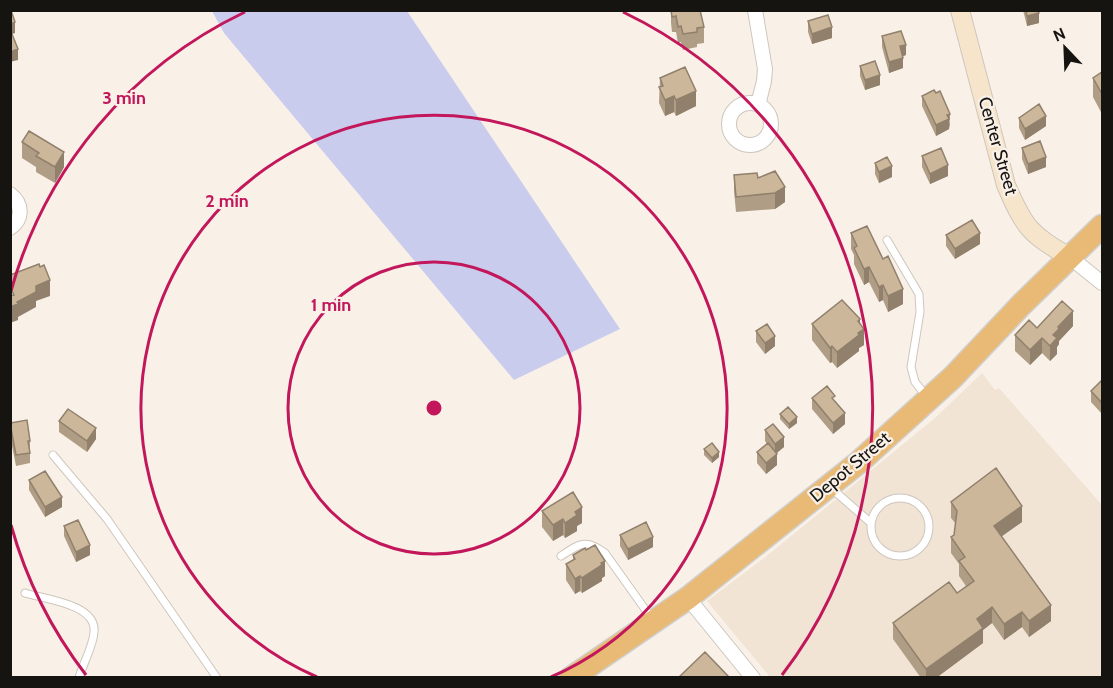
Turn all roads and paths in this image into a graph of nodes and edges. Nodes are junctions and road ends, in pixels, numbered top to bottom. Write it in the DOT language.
graph roads {
  1 [pos="755,10"];
  2 [pos="960,10"];
  3 [pos="758,105"];
  4 [pos="10,194"];
  5 [pos="1102,226"];
  6 [pos="10,228"];
  7 [pos="887,240"];
  8 [pos="1071,258"];
  9 [pos="1102,283"];
  10 [pos="929,398"];
  11 [pos="53,455"];
  12 [pos="829,486"];
  13 [pos="871,523"];
  14 [pos="561,556"];
  15 [pos="25,593"];
  16 [pos="688,598"];
  17 [pos="654,621"];
  18 [pos="79,678"];
  19 [pos="217,678"];
  20 [pos="571,678"];
  21 [pos="753,678"];
  1 -- 3 [label="street"];
  2 -- 8 [label="main road, Center Street"];
  4 -- 6 [label="street"];
  5 -- 8 [label="highway, Depot Street"];
  7 -- 10 [label="lane"];
  8 -- 9 [label="street"];
  8 -- 10 [label="highway, Depot Street"];
  10 -- 12 [label="highway, Depot Street"];
  11 -- 19 [label="lane"];
  12 -- 13 [label="lane"];
  12 -- 16 [label="highway, Depot Street"];
  13 -- 13 [label="lane"];
  14 -- 17 [label="lane"];
  15 -- 18 [label="lane"];
  16 -- 17 [label="highway, Depot Street"];
  16 -- 21 [label="street"];
  17 -- 20 [label="highway, Depot Street"];
}
